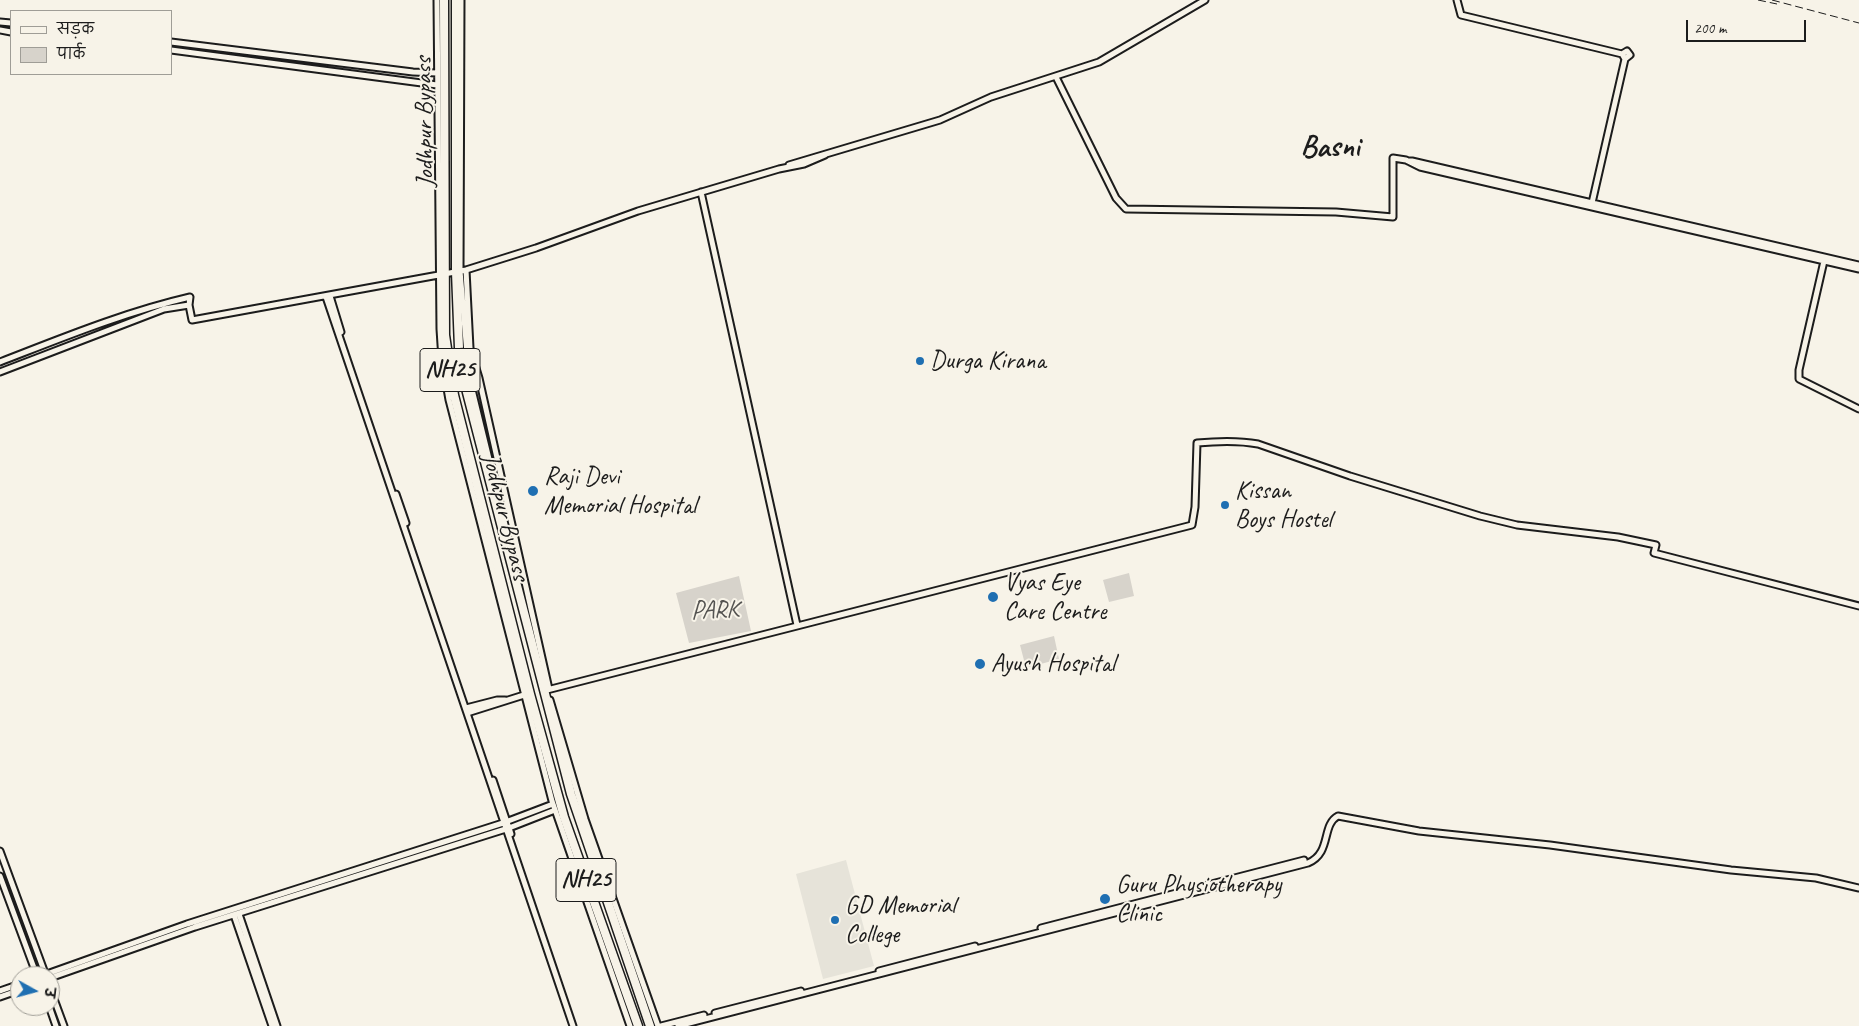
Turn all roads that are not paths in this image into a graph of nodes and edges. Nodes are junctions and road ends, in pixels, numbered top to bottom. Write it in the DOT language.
graph roads {
  1 [pos="1205,0"];
  2 [pos="1457,0"];
  3 [pos="442,1"];
  4 [pos="457,1"];
  5 [pos="172,42"];
  6 [pos="172,50"];
  7 [pos="437,73"];
  8 [pos="1056,77"];
  9 [pos="437,84"];
  10 [pos="700,193"];
  11 [pos="1591,204"];
  12 [pos="1672,224"];
  13 [pos="1824,261"];
  14 [pos="1859,267"];
  15 [pos="461,271"];
  16 [pos="442,275"];
  17 [pos="328,296"];
  18 [pos="189,305"];
  19 [pos="0,362"];
  20 [pos="0,372"];
  21 [pos="1859,409"];
  22 [pos="1859,606"];
  23 [pos="796,625"];
  24 [pos="548,689"];
  25 [pos="524,695"];
  26 [pos="468,710"];
  27 [pos="554,807"];
  28 [pos="506,825"];
  29 [pos="0,851"];
  30 [pos="1316,857"];
  31 [pos="0,876"];
  32 [pos="1859,888"];
  33 [pos="237,914"];
  34 [pos="40,966"];
  35 [pos="40,966"];
  36 [pos="60,970"];
  37 [pos="60,971"];
  38 [pos="272,1026"];
  39 [pos="277,1026"];
  40 [pos="575,1026"];
  41 [pos="630,1026"];
  42 [pos="638,1026"];
  43 [pos="650,1026"];
  44 [pos="660,1026"];
  45 [pos="678,1026"];
  1 -- 8 [label="street"];
  2 -- 11 [label="street"];
  3 -- 7 [label="street"];
  3 -- 16 [label="highway, Jodhpur Bypass / NH25"];
  4 -- 15 [label="highway"];
  5 -- 7 [label="street"];
  6 -- 9 [label="street"];
  7 -- 9 [label="street"];
  8 -- 10 [label="street"];
  8 -- 11 [label="street"];
  9 -- 16 [label="street"];
  10 -- 15 [label="street"];
  10 -- 23 [label="street"];
  11 -- 12 [label="street"];
  12 -- 13 [label="street"];
  12 -- 14 [label="street"];
  13 -- 14 [label="street"];
  13 -- 21 [label="street"];
  15 -- 16 [label="street"];
  15 -- 24 [label="street"];
  15 -- 24 [label="street"];
  15 -- 43 [label="highway"];
  16 -- 17 [label="street"];
  16 -- 25 [label="street"];
  16 -- 42 [label="highway, Jodhpur Bypass / NH25"];
  17 -- 18 [label="street"];
  17 -- 26 [label="street"];
  18 -- 19 [label="street"];
  18 -- 20 [label="street"];
  22 -- 23 [label="street"];
  23 -- 24 [label="street"];
  24 -- 44 [label="street"];
  25 -- 26 [label="street"];
  25 -- 27 [label="street"];
  26 -- 28 [label="street"];
  27 -- 28 [label="street"];
  27 -- 41 [label="street"];
  28 -- 33 [label="street"];
  28 -- 36 [label="street"];
  28 -- 40 [label="street"];
  29 -- 34 [label="street"];
  30 -- 32 [label="street"];
  30 -- 44 [label="street"];
  30 -- 45 [label="street"];
  31 -- 35 [label="street"];
  33 -- 37 [label="street"];
  33 -- 38 [label="street"];
  33 -- 39 [label="street"];
}
